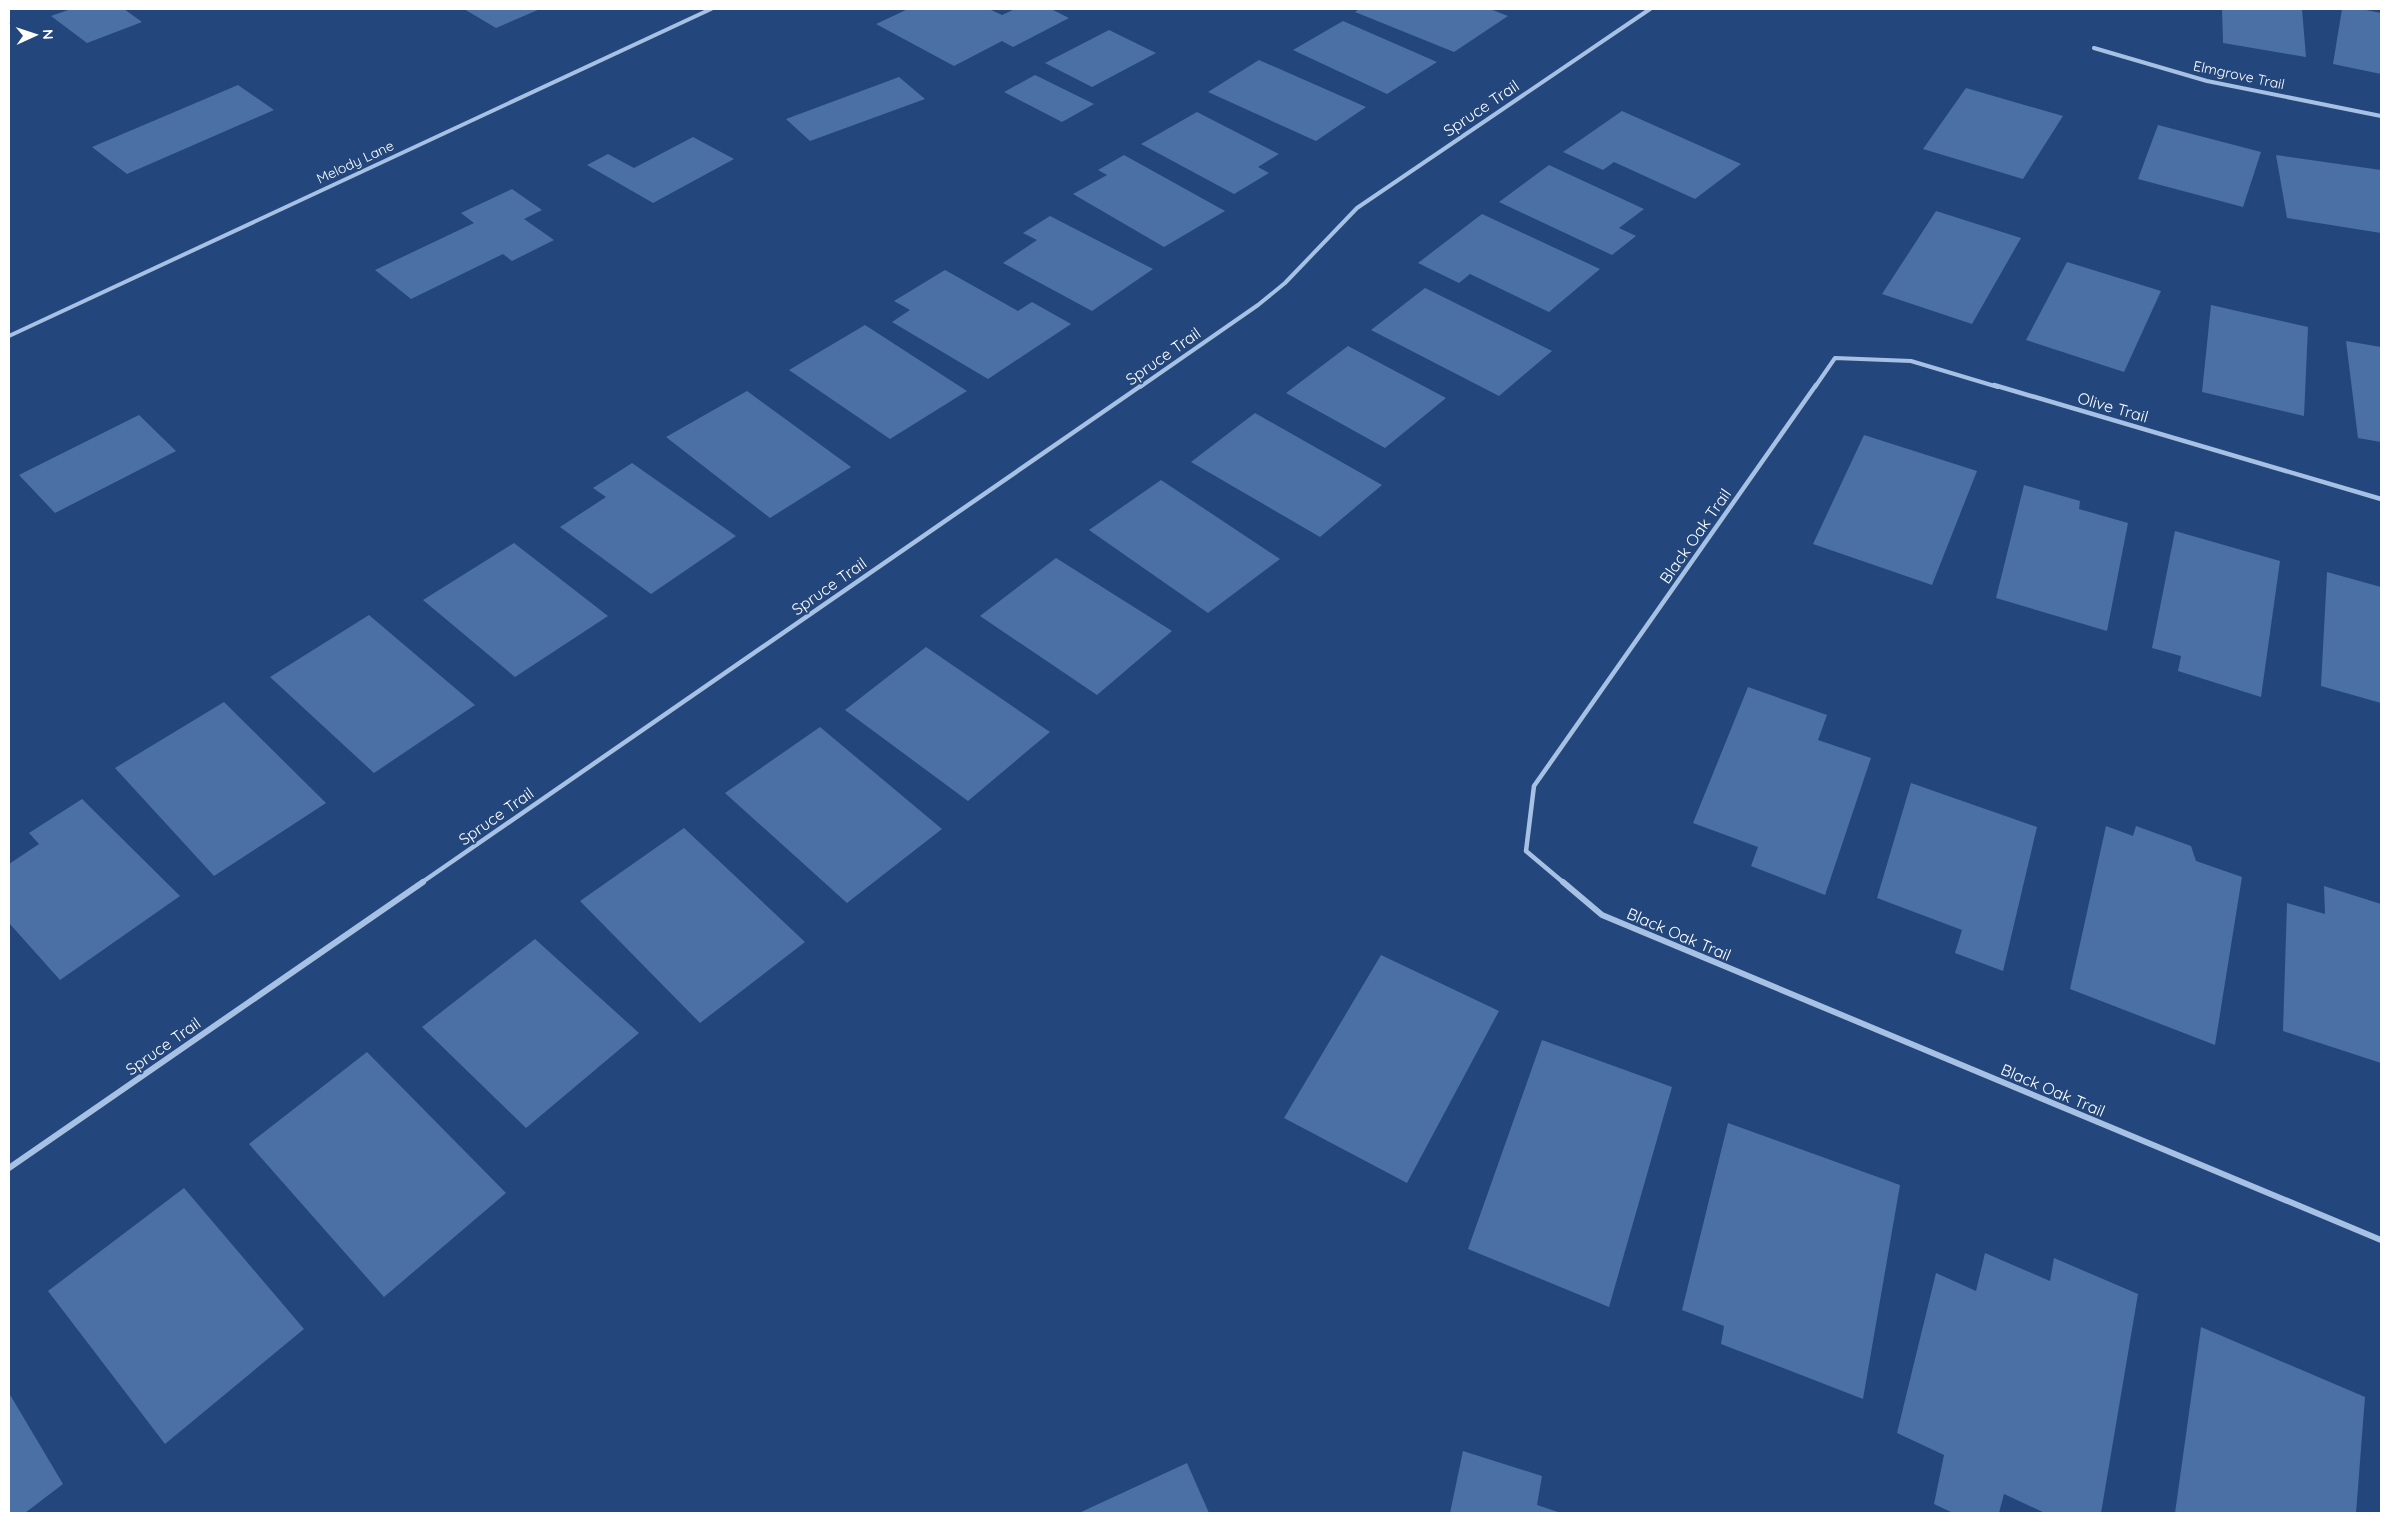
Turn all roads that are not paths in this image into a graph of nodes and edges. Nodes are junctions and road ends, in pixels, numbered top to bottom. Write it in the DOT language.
graph roads {
  1 [pos="711,9"];
  2 [pos="1650,9"];
  3 [pos="2094,48"];
  4 [pos="2381,116"];
  5 [pos="9,336"];
  6 [pos="1835,358"];
  7 [pos="2381,499"];
  8 [pos="9,1168"];
  9 [pos="2381,1240"];
  1 -- 5 [label="street, Melody Lane"];
  2 -- 8 [label="street, Spruce Trail"];
  3 -- 4 [label="street, Elmgrove Trail"];
  6 -- 7 [label="street, Olive Trail"];
  6 -- 9 [label="street, Black Oak Trail"];
}
